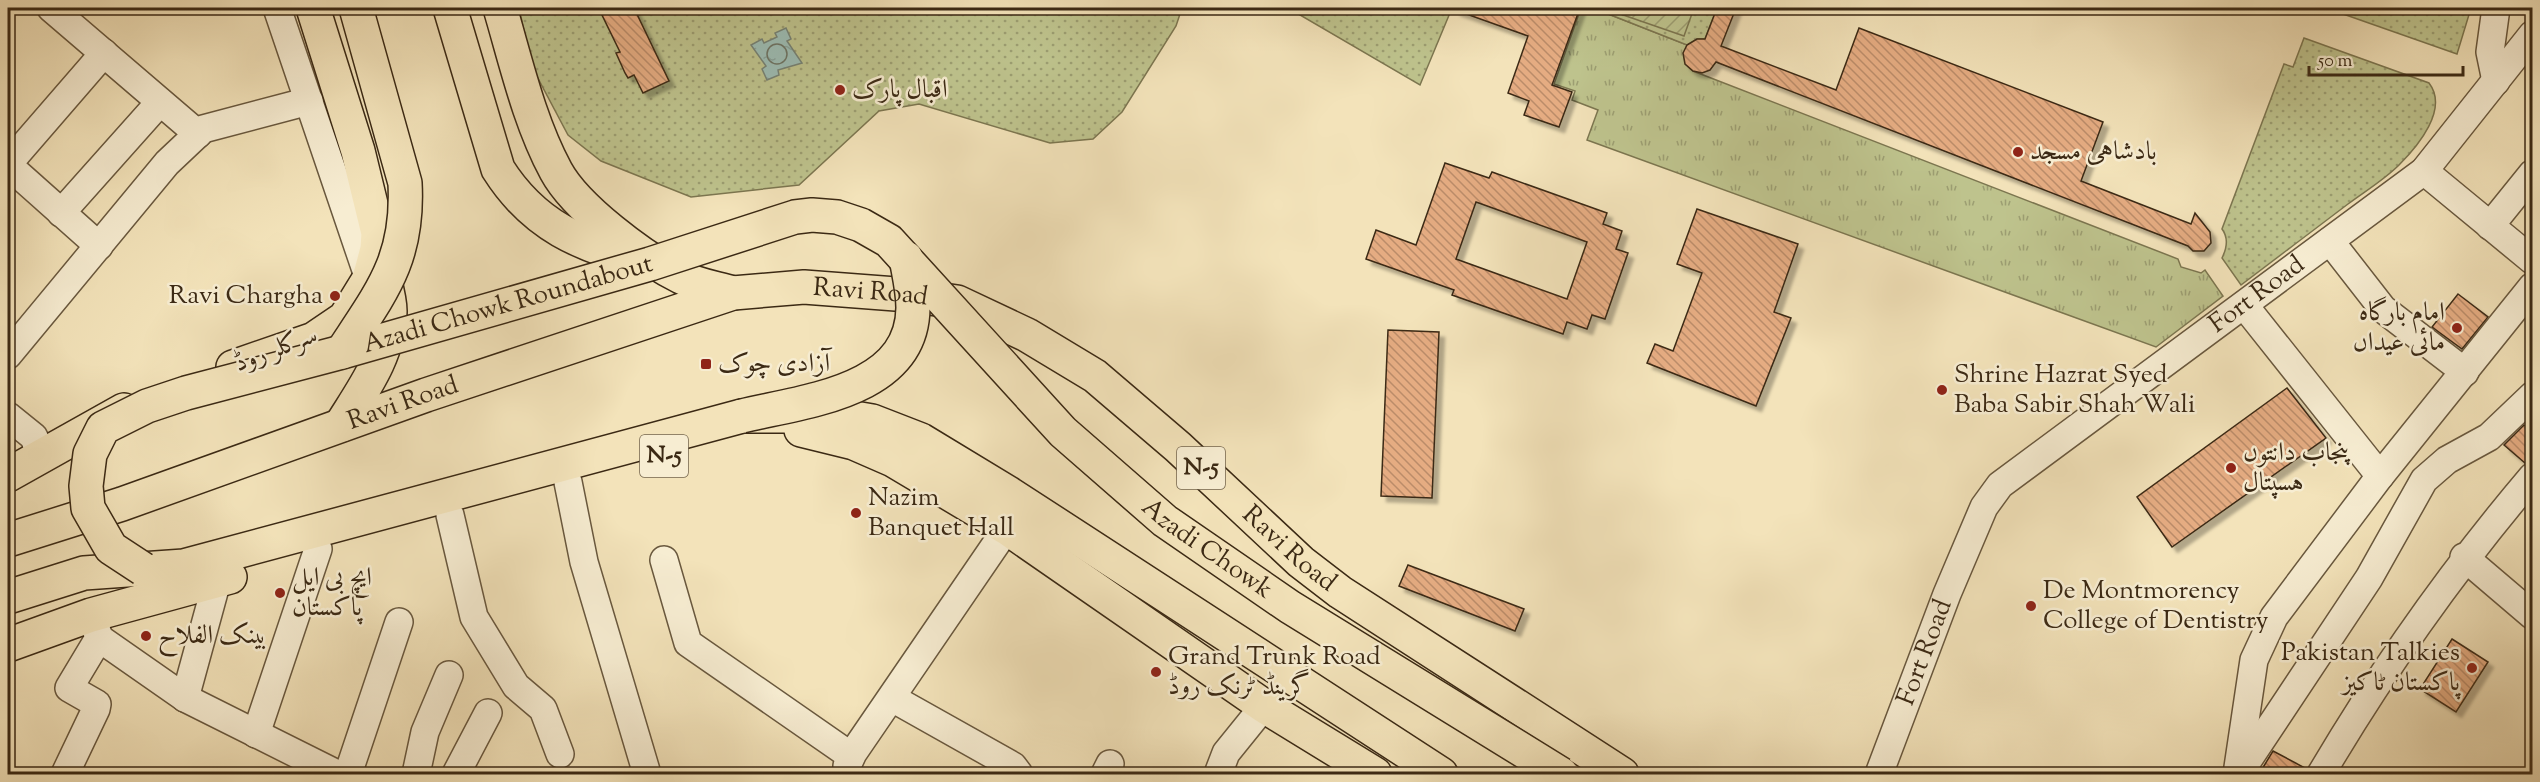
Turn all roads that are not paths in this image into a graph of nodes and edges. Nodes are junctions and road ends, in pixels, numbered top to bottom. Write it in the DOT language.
graph roads {
  1 [pos="51,8"];
  2 [pos="277,8"];
  3 [pos="313,8"];
  4 [pos="356,8"];
  5 [pos="450,8"];
  6 [pos="500,8"];
  7 [pos="2496,8"];
  8 [pos="2531,39"];
  9 [pos="104,53"];
  10 [pos="2496,81"];
  11 [pos="309,101"];
  12 [pos="160,102"];
  13 [pos="198,134"];
  14 [pos="8,164"];
  15 [pos="2424,171"];
  16 [pos="2532,174"];
  17 [pos="61,213"];
  18 [pos="2490,226"];
  19 [pos="2330,241"];
  20 [pos="99,246"];
  21 [pos="906,258"];
  22 [pos="2532,260"];
  23 [pos="373,264"];
  24 [pos="650,264"];
  25 [pos="2532,287"];
  26 [pos="733,293"];
  27 [pos="2244,305"];
  28 [pos="342,352"];
  29 [pos="8,355"];
  30 [pos="2465,372"];
  31 [pos="2532,396"];
  32 [pos="8,416"];
  33 [pos="742,416"];
  34 [pos="341,425"];
  35 [pos="103,428"];
  36 [pos="41,458"];
  37 [pos="8,475"];
  38 [pos="2380,476"];
  39 [pos="2532,477"];
  40 [pos="8,482"];
  41 [pos="568,482"];
  42 [pos="450,515"];
  43 [pos="1006,528"];
  44 [pos="8,540"];
  45 [pos="318,549"];
  46 [pos="2464,557"];
  47 [pos="664,560"];
  48 [pos="143,569"];
  49 [pos="217,581"];
  50 [pos="8,597"];
  51 [pos="2532,615"];
  52 [pos="399,622"];
  53 [pos="95,627"];
  54 [pos="8,645"];
  55 [pos="449,675"];
  56 [pos="185,698"];
  57 [pos="892,698"];
  58 [pos="1264,706"];
  59 [pos="488,713"];
  60 [pos="256,734"];
  61 [pos="560,754"];
  62 [pos="849,765"];
  63 [pos="65,774"];
  64 [pos="337,774"];
  65 [pos="348,774"];
  66 [pos="416,774"];
  67 [pos="456,774"];
  68 [pos="647,774"];
  69 [pos="1019,774"];
  70 [pos="1218,774"];
  71 [pos="1375,774"];
  72 [pos="1441,774"];
  73 [pos="1561,774"];
  74 [pos="1622,774"];
  75 [pos="1879,774"];
  76 [pos="2238,774"];
  77 [pos="2321,774"];
  1 -- 9 [label="street"];
  2 -- 11 [label="street"];
  3 -- 23 [label="main road"];
  4 -- 28 [label="main road, سرکلر روڈ, bridge"];
  5 -- 24 [label="main road"];
  6 -- 26 [label="main road"];
  7 -- 10 [label="street"];
  8 -- 10 [label="street, Fort Road"];
  9 -- 12 [label="street"];
  9 -- 14 [label="street"];
  10 -- 15 [label="street, Fort Road"];
  11 -- 13 [label="street"];
  11 -- 23 [label="street"];
  12 -- 13 [label="street"];
  12 -- 17 [label="street"];
  13 -- 20 [label="street"];
  14 -- 17 [label="street"];
  15 -- 18 [label="street"];
  15 -- 19 [label="street, Fort Road"];
  16 -- 18 [label="street"];
  17 -- 20 [label="street"];
  18 -- 22 [label="street"];
  19 -- 27 [label="street, Fort Road"];
  19 -- 30 [label="street"];
  20 -- 29 [label="street"];
  21 -- 24 [label="main road, Azadi Chowk Roundabout, bridge"];
  21 -- 33 [label="main road, bridge"];
  21 -- 73 [label="main road, Azadi Chowk, bridge"];
  23 -- 34 [label="main road"];
  23 -- 36 [label="main road, سرکلر روڈ"];
  24 -- 28 [label="main road, Azadi Chowk Roundabout, bridge"];
  25 -- 30 [label="street"];
  26 -- 34 [label="main road, Ravi Road / N-5"];
  26 -- 74 [label="main road, Ravi Road / N-5"];
  27 -- 38 [label="street"];
  27 -- 75 [label="street, Fort Road"];
  28 -- 35 [label="main road, Azadi Chowk Roundabout, bridge"];
  30 -- 38 [label="street"];
  31 -- 76 [label="street"];
  32 -- 36 [label="street"];
  33 -- 48 [label="main road"];
  33 -- 72 [label="main road, bridge"];
  34 -- 44 [label="main road, Ravi Road / N-5"];
  35 -- 40 [label="main road, Azadi Chowk Roundabout"];
  35 -- 48 [label="main road, bridge"];
  36 -- 37 [label="main road, سرکلر روڈ"];
  38 -- 76 [label="street"];
  39 -- 46 [label="street"];
  41 -- 42 [label="main road, N-5"];
  41 -- 43 [label="main road, N-5"];
  41 -- 68 [label="street"];
  42 -- 45 [label="main road, N-5"];
  42 -- 61 [label="street"];
  43 -- 57 [label="street"];
  43 -- 58 [label="main road, N-5"];
  45 -- 49 [label="main road, N-5"];
  45 -- 60 [label="street"];
  46 -- 51 [label="street"];
  46 -- 77 [label="street"];
  47 -- 62 [label="street"];
  48 -- 50 [label="main road"];
  49 -- 53 [label="main road, N-5"];
  49 -- 56 [label="street"];
  52 -- 65 [label="street"];
  53 -- 54 [label="main road, N-5"];
  53 -- 56 [label="street"];
  53 -- 63 [label="street"];
  55 -- 66 [label="street"];
  56 -- 60 [label="street"];
  57 -- 62 [label="street"];
  57 -- 69 [label="street"];
  58 -- 70 [label="street"];
  58 -- 71 [label="main road, N-5"];
  59 -- 67 [label="street"];
  60 -- 64 [label="street"];
}
